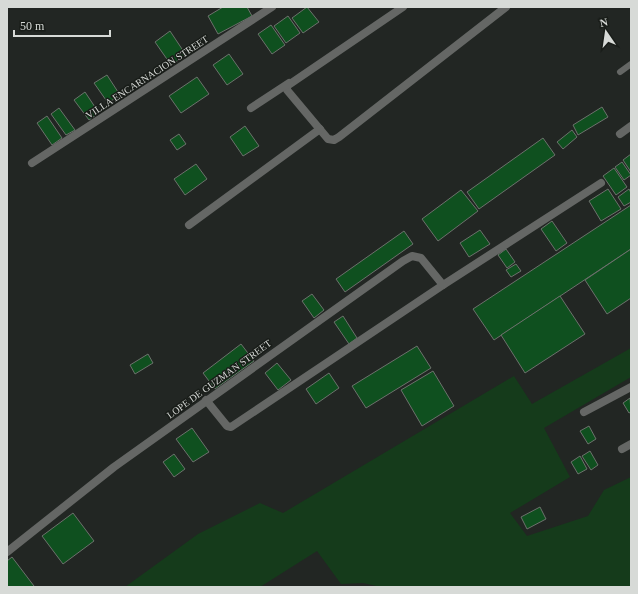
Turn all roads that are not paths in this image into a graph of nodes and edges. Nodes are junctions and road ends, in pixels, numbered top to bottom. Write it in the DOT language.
graph roads {
  1 [pos="272,7"];
  2 [pos="403,7"];
  3 [pos="506,7"];
  4 [pos="631,64"];
  5 [pos="620,72"];
  6 [pos="289,83"];
  7 [pos="251,108"];
  8 [pos="631,126"];
  9 [pos="320,129"];
  10 [pos="620,134"];
  11 [pos="32,163"];
  12 [pos="601,183"];
  13 [pos="189,225"];
  14 [pos="443,285"];
  15 [pos="631,387"];
  16 [pos="206,400"];
  17 [pos="584,412"];
  18 [pos="631,444"];
  19 [pos="622,449"];
  20 [pos="7,552"];
  1 -- 11 [label="street, VILLA ENCARNACION STREET"];
  2 -- 6 [label="street"];
  3 -- 9 [label="street"];
  4 -- 5 [label="lane"];
  6 -- 7 [label="street"];
  6 -- 9 [label="street"];
  8 -- 10 [label="street"];
  9 -- 13 [label="street"];
  12 -- 14 [label="street"];
  14 -- 16 [label="street"];
  14 -- 16 [label="street, LOPE DE GUZMAN STREET"];
  15 -- 17 [label="street"];
  16 -- 20 [label="street, LOPE DE GUZMAN STREET"];
  18 -- 19 [label="street"];
}
